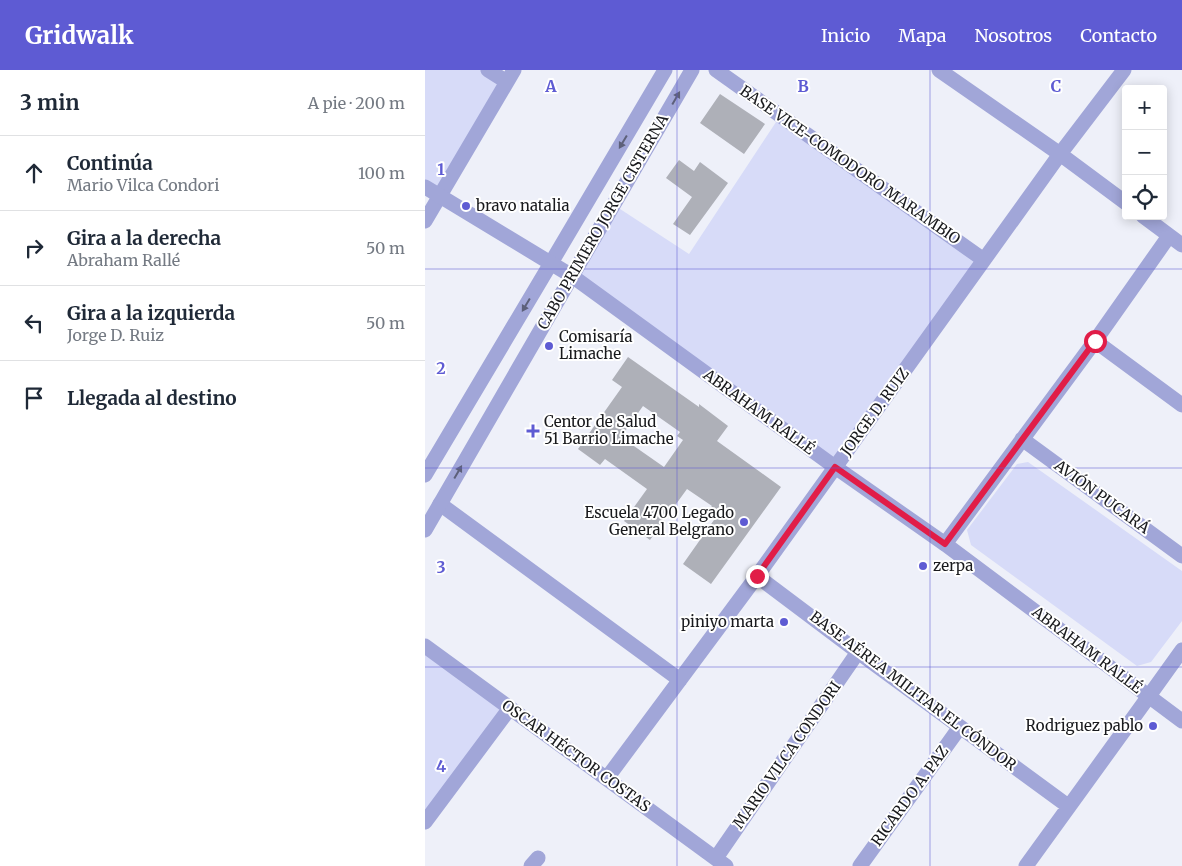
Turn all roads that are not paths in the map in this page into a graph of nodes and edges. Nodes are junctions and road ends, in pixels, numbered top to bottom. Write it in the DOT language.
graph roads {
  1 [pos="488,70"];
  2 [pos="665,70"];
  3 [pos="692,70"];
  4 [pos="716,70"];
  5 [pos="939,70"];
  6 [pos="1124,70"];
  7 [pos="511,76"];
  8 [pos="1060,154"];
  9 [pos="425,187"];
  10 [pos="440,196"];
  11 [pos="1122,201"];
  12 [pos="1148,220"];
  13 [pos="425,221"];
  14 [pos="1169,236"];
  15 [pos="1182,245"];
  16 [pos="984,260"];
  17 [pos="551,263"];
  18 [pos="572,276"];
  19 [pos="1095,341"];
  20 [pos="1182,405"];
  21 [pos="1022,439"];
  22 [pos="835,467"];
  23 [pos="425,475"];
  24 [pos="440,504"];
  25 [pos="425,530"];
  26 [pos="945,544"];
  27 [pos="1182,556"];
  28 [pos="757,576"];
  29 [pos="425,646"];
  30 [pos="1182,650"];
  31 [pos="858,652"];
  32 [pos="680,680"];
  33 [pos="1149,696"];
  34 [pos="511,708"];
  35 [pos="1182,720"];
  36 [pos="960,727"];
  37 [pos="607,778"];
  38 [pos="1069,806"];
  39 [pos="425,822"];
  40 [pos="721,862"];
  41 [pos="860,866"];
  42 [pos="1027,866"];
  1 -- 7 [label="street"];
  2 -- 17 [label="street, CABO PRIMERO JORGE CISTERNA, one-way"];
  18 -- 3 [label="street, CABO PRIMERO JORGE CISTERNA, one-way"];
  4 -- 16 [label="street, BASE VICE-COMODORO MARAMBIO"];
  5 -- 8 [label="street"];
  6 -- 8 [label="street, JORGE D. RUIZ"];
  7 -- 10 [label="street"];
  8 -- 11 [label="street"];
  8 -- 16 [label="street, JORGE D. RUIZ"];
  9 -- 10 [label="street, ABRAHAM RALLÉ"];
  10 -- 13 [label="street"];
  10 -- 17 [label="street, ABRAHAM RALLÉ"];
  12 -- 14 [label="street"];
  14 -- 15 [label="street"];
  14 -- 19 [label="street"];
  16 -- 22 [label="street, JORGE D. RUIZ"];
  17 -- 18 [label="street, ABRAHAM RALLÉ"];
  17 -- 23 [label="street, CABO PRIMERO JORGE CISTERNA, one-way"];
  18 -- 22 [label="street, ABRAHAM RALLÉ"];
  24 -- 18 [label="street, CABO PRIMERO JORGE CISTERNA, one-way"];
  19 -- 20 [label="street"];
  19 -- 21 [label="street"];
  21 -- 26 [label="street"];
  21 -- 27 [label="street, AVIÓN PUCARÁ"];
  22 -- 26 [label="street, ABRAHAM RALLÉ"];
  22 -- 28 [label="street, JORGE D. RUIZ"];
  24 -- 25 [label="street, CABO PRIMERO JORGE CISTERNA"];
  24 -- 32 [label="street"];
  26 -- 33 [label="street, ABRAHAM RALLÉ"];
  28 -- 31 [label="street, BASE AÉREA MILITAR EL CÓNDOR"];
  28 -- 32 [label="street, JORGE D. RUIZ"];
  29 -- 34 [label="street, OSCAR HÉCTOR COSTAS"];
  30 -- 33 [label="street"];
  31 -- 36 [label="street, BASE AÉREA MILITAR EL CÓNDOR"];
  31 -- 40 [label="street, MARIO VILCA CONDORI"];
  32 -- 37 [label="street, JORGE D. RUIZ"];
  33 -- 35 [label="street, ABRAHAM RALLÉ"];
  33 -- 38 [label="street"];
  34 -- 37 [label="street, OSCAR HÉCTOR COSTAS"];
  34 -- 39 [label="street"];
  36 -- 38 [label="street, BASE AÉREA MILITAR EL CÓNDOR"];
  36 -- 41 [label="street, RICARDO A. PAZ"];
  37 -- 40 [label="street, OSCAR HÉCTOR COSTAS"];
  38 -- 42 [label="street"];
}
